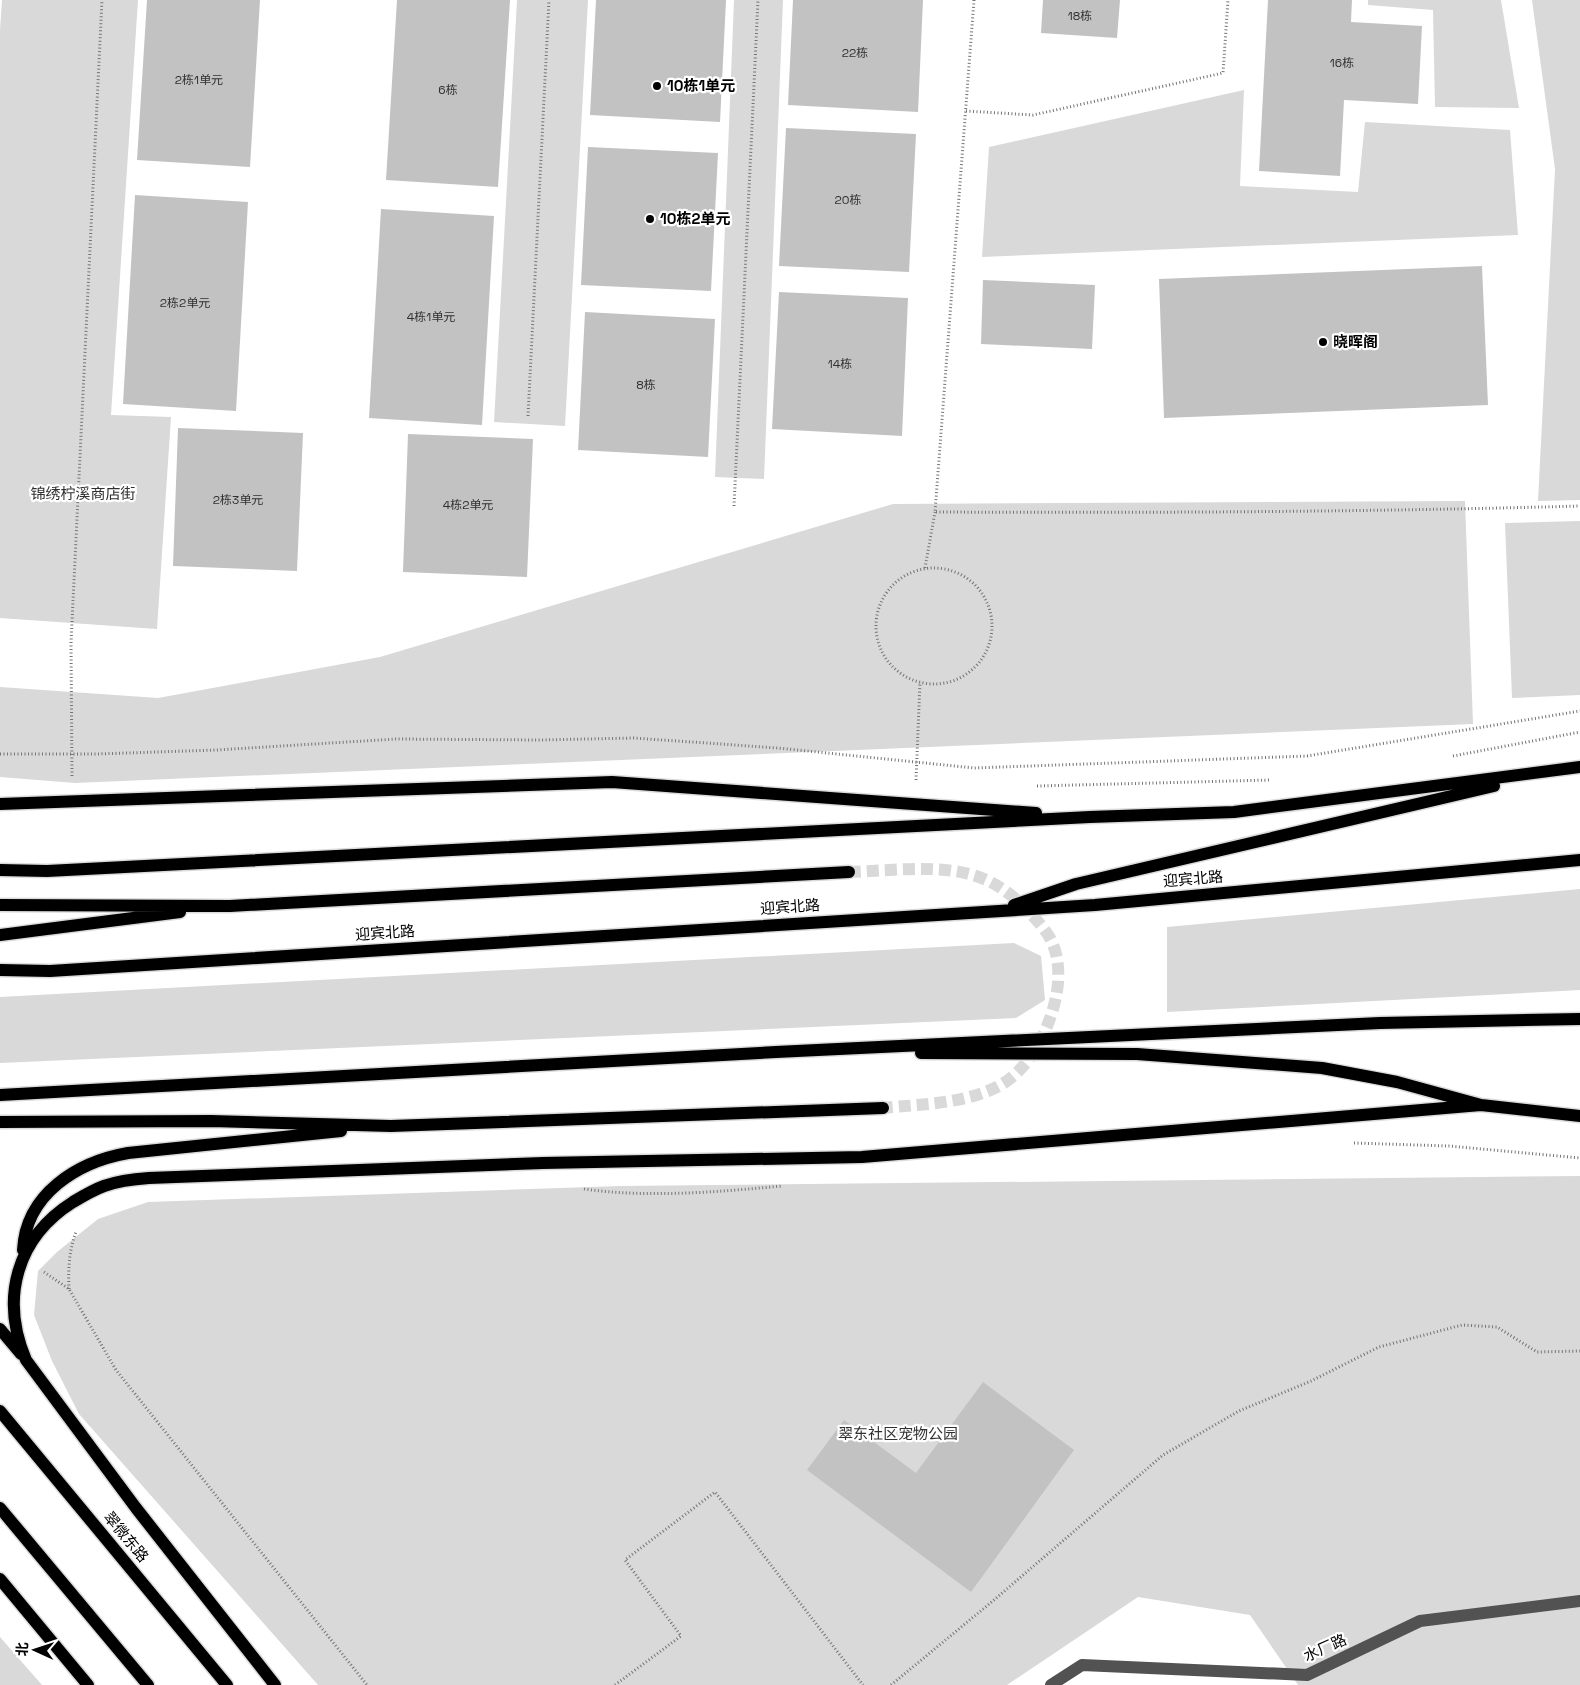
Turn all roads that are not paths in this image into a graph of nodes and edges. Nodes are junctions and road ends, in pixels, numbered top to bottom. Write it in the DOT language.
graph roads {
  1 [pos="1580,767"];
  2 [pos="1560,770"];
  3 [pos="0,804"];
  4 [pos="1090,817"];
  5 [pos="1580,860"];
  6 [pos="0,870"];
  7 [pos="849,872"];
  8 [pos="0,904"];
  9 [pos="230,906"];
  10 [pos="997,911"];
  11 [pos="0,935"];
  12 [pos="0,970"];
  13 [pos="1580,1019"];
  14 [pos="776,1052"];
  15 [pos="0,1095"];
  16 [pos="1481,1105"];
  17 [pos="882,1108"];
  18 [pos="1580,1116"];
  19 [pos="0,1122"];
  20 [pos="391,1126"];
  21 [pos="23,1258"];
  22 [pos="0,1329"];
  23 [pos="26,1360"];
  24 [pos="0,1411"];
  25 [pos="0,1508"];
  26 [pos="0,1579"];
  27 [pos="1580,1601"];
  28 [pos="88,1685"];
  29 [pos="148,1685"];
  30 [pos="227,1685"];
  31 [pos="275,1685"];
  32 [pos="1051,1685"];
  1 -- 2 [label="main road"];
  2 -- 4 [label="main road"];
  2 -- 10 [label="main road"];
  3 -- 4 [label="main road"];
  4 -- 6 [label="main road"];
  5 -- 10 [label="main road, 迎宾北路"];
  7 -- 9 [label="main road"];
  8 -- 9 [label="main road"];
  9 -- 11 [label="main road"];
  10 -- 12 [label="main road, 迎宾北路"];
  13 -- 14 [label="main road"];
  14 -- 15 [label="main road"];
  14 -- 16 [label="main road"];
  16 -- 18 [label="main road"];
  16 -- 21 [label="main road"];
  17 -- 20 [label="main road"];
  19 -- 20 [label="main road"];
  20 -- 21 [label="main road"];
  21 -- 23 [label="main road"];
  22 -- 23 [label="main road"];
  23 -- 31 [label="main road"];
  24 -- 30 [label="main road, 翠微东路"];
  25 -- 29 [label="main road"];
  26 -- 28 [label="main road"];
  27 -- 32 [label="lane, 水厂路"];
}
